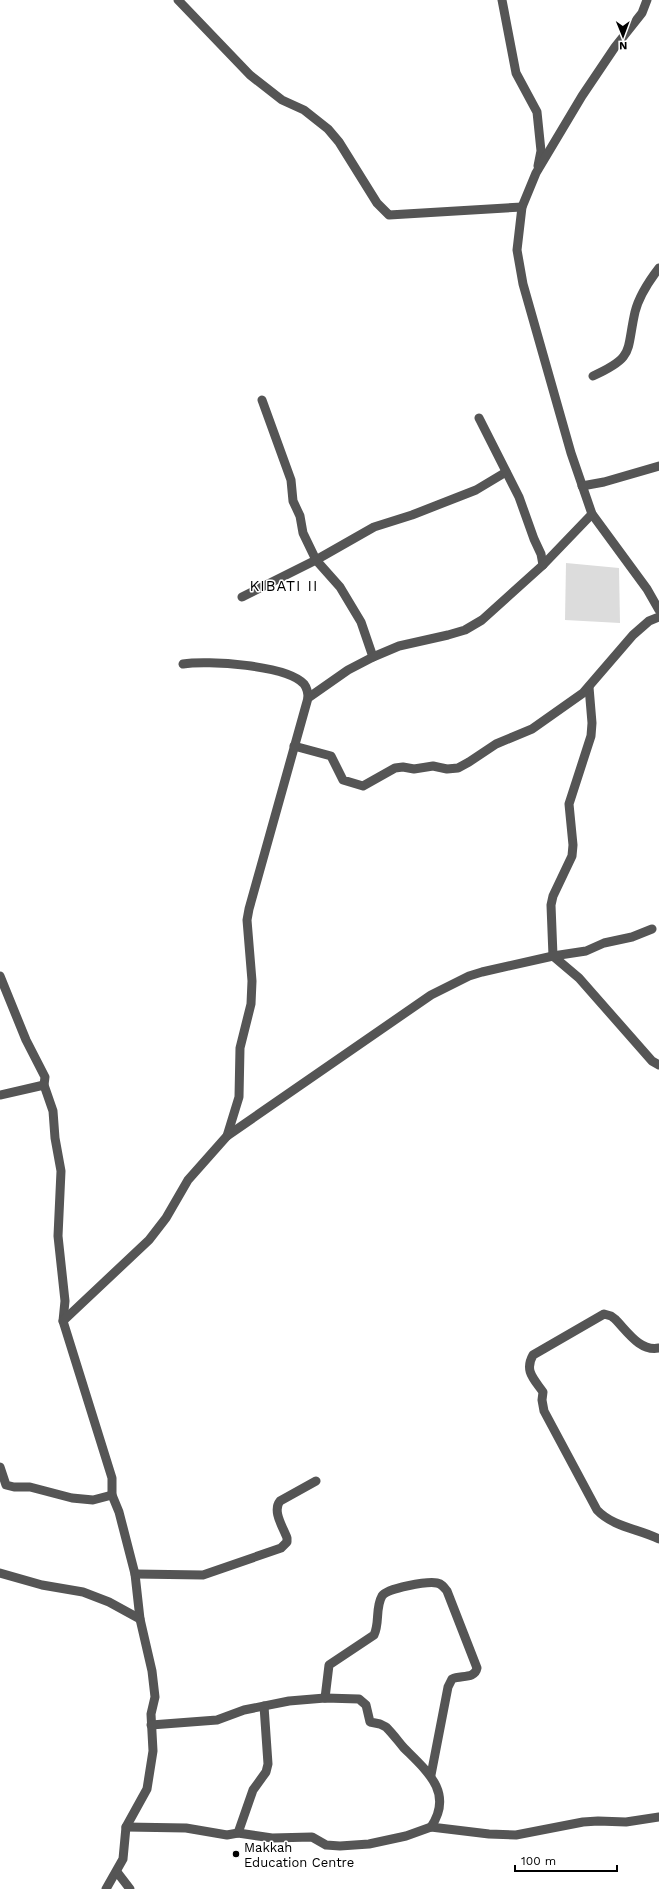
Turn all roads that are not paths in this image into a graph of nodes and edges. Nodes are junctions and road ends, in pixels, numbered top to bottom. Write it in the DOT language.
graph roads {
  1 [pos="178,0"];
  2 [pos="502,0"];
  3 [pos="647,0"];
  4 [pos="536,173"];
  5 [pos="522,207"];
  6 [pos="659,268"];
  7 [pos="593,376"];
  8 [pos="262,400"];
  9 [pos="479,418"];
  10 [pos="659,466"];
  11 [pos="505,476"];
  12 [pos="582,486"];
  13 [pos="592,514"];
  14 [pos="316,560"];
  15 [pos="544,565"];
  16 [pos="242,597"];
  17 [pos="659,610"];
  18 [pos="659,616"];
  19 [pos="373,657"];
  20 [pos="183,664"];
  21 [pos="589,687"];
  22 [pos="308,698"];
  23 [pos="294,746"];
  24 [pos="652,929"];
  25 [pos="553,956"];
  26 [pos="0,976"];
  27 [pos="659,1065"];
  28 [pos="44,1085"];
  29 [pos="0,1095"];
  30 [pos="227,1136"];
  31 [pos="63,1321"];
  32 [pos="659,1348"];
  33 [pos="0,1467"];
  34 [pos="316,1481"];
  35 [pos="112,1495"];
  36 [pos="659,1539"];
  37 [pos="0,1573"];
  38 [pos="135,1574"];
  39 [pos="140,1619"];
  40 [pos="325,1698"];
  41 [pos="264,1706"];
  42 [pos="151,1725"];
  43 [pos="431,1774"];
  44 [pos="659,1818"];
  45 [pos="126,1827"];
  46 [pos="432,1827"];
  47 [pos="238,1833"];
  48 [pos="117,1872"];
  49 [pos="106,1889"];
  50 [pos="130,1889"];
  1 -- 5 [label="street"];
  2 -- 4 [label="street"];
  3 -- 4 [label="street"];
  4 -- 5 [label="street"];
  5 -- 12 [label="street"];
  6 -- 7 [label="street"];
  8 -- 14 [label="street"];
  9 -- 11 [label="street"];
  10 -- 12 [label="street"];
  11 -- 14 [label="street"];
  11 -- 15 [label="street"];
  12 -- 13 [label="street"];
  13 -- 15 [label="street"];
  13 -- 17 [label="street"];
  14 -- 16 [label="street"];
  14 -- 19 [label="street"];
  15 -- 19 [label="street"];
  18 -- 21 [label="street"];
  19 -- 22 [label="street"];
  20 -- 22 [label="street"];
  21 -- 23 [label="street"];
  21 -- 25 [label="street"];
  22 -- 23 [label="street"];
  23 -- 30 [label="street"];
  24 -- 25 [label="street"];
  25 -- 27 [label="street"];
  25 -- 30 [label="street"];
  26 -- 28 [label="street"];
  28 -- 29 [label="street"];
  28 -- 31 [label="street"];
  30 -- 31 [label="street"];
  31 -- 35 [label="street"];
  32 -- 36 [label="street"];
  33 -- 35 [label="street"];
  34 -- 38 [label="street"];
  35 -- 38 [label="street"];
  37 -- 39 [label="street"];
  38 -- 39 [label="street"];
  39 -- 42 [label="street"];
  40 -- 41 [label="street"];
  40 -- 43 [label="street"];
  40 -- 43 [label="street"];
  41 -- 42 [label="street"];
  41 -- 47 [label="street"];
  42 -- 45 [label="street"];
  43 -- 46 [label="street"];
  44 -- 46 [label="street"];
  45 -- 47 [label="street"];
  45 -- 48 [label="street"];
  46 -- 47 [label="street"];
  48 -- 49 [label="street"];
  48 -- 50 [label="street"];
}
